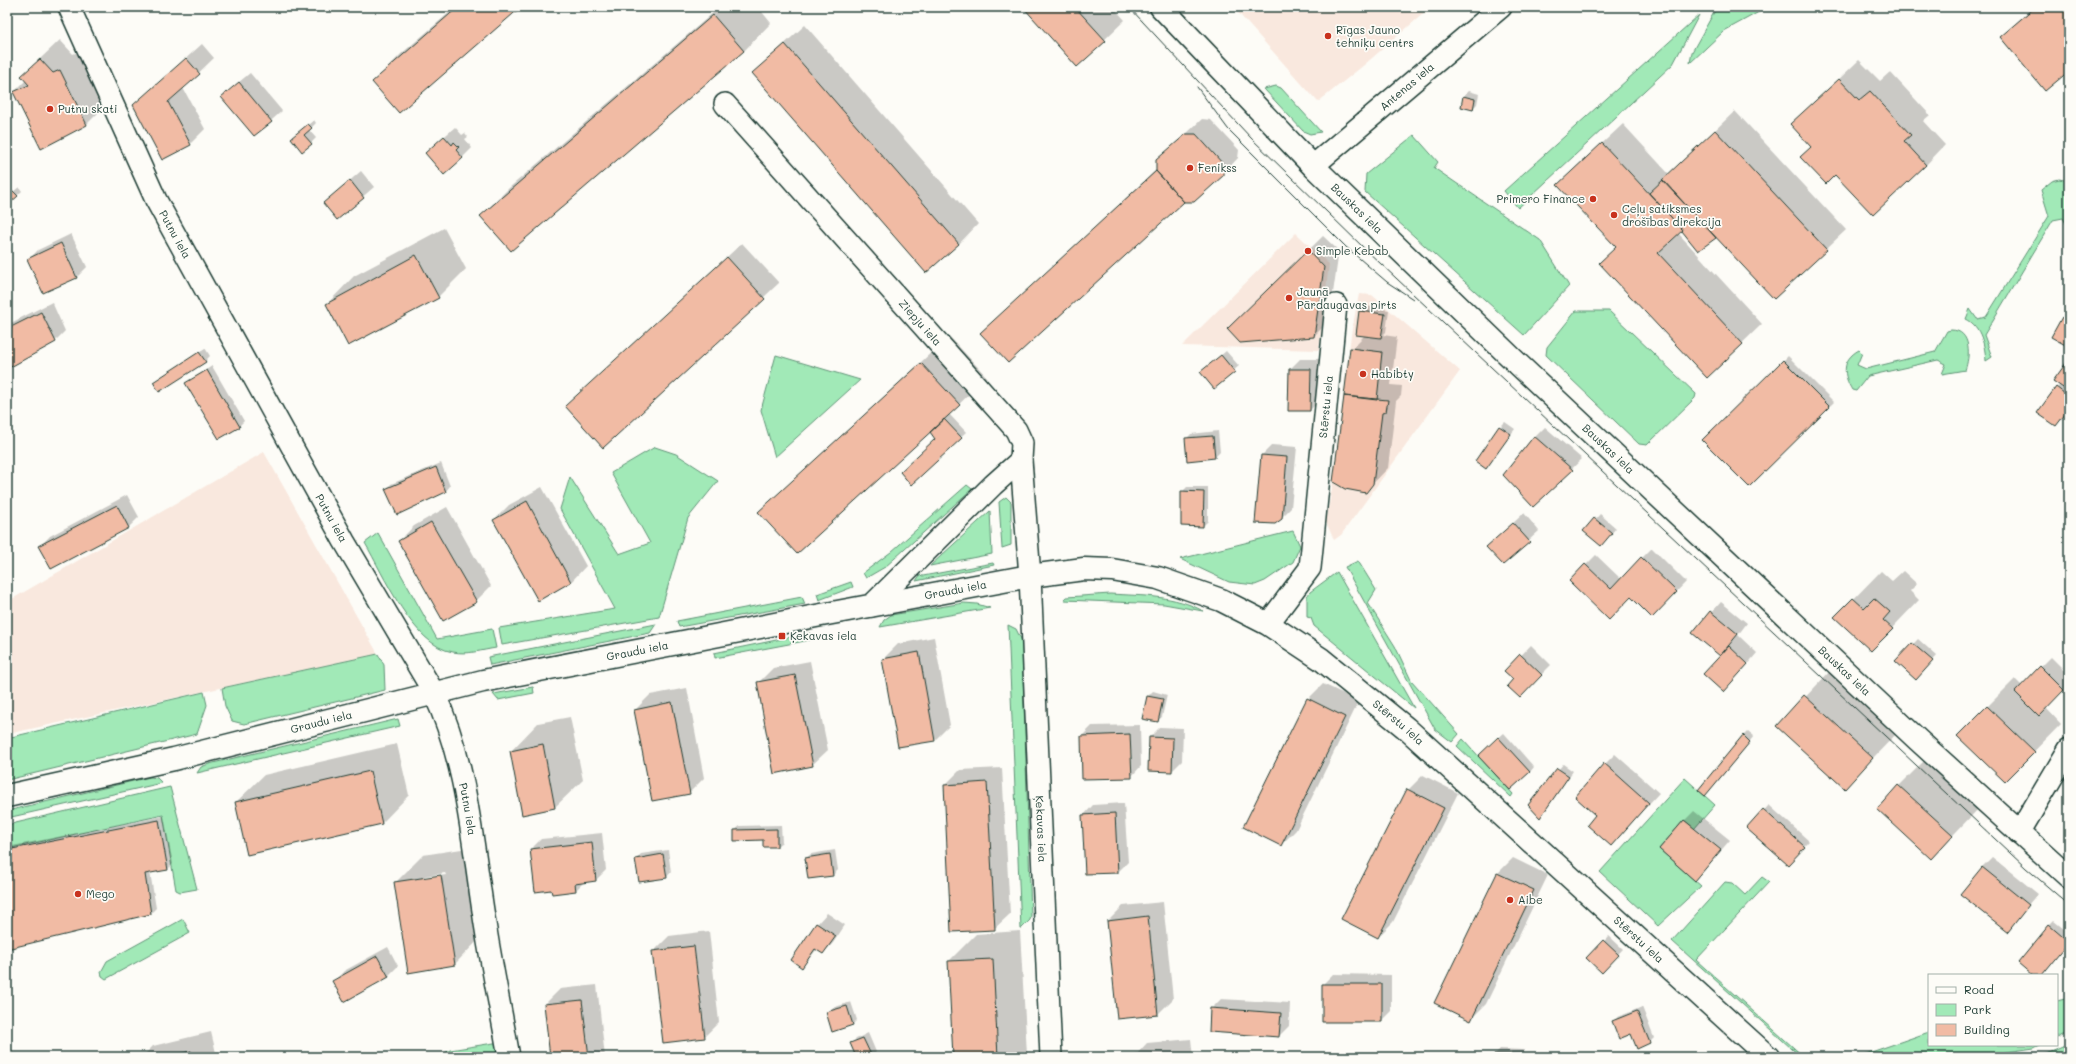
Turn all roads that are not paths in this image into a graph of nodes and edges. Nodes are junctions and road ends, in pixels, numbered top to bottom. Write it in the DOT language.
graph roads {
  1 [pos="69,7"];
  2 [pos="1161,7"];
  3 [pos="1501,7"];
  4 [pos="725,104"];
  5 [pos="1313,166"];
  6 [pos="1336,305"];
  7 [pos="1021,460"];
  8 [pos="1030,576"];
  9 [pos="871,606"];
  10 [pos="1268,624"];
  11 [pos="434,693"];
  12 [pos="2069,749"];
  13 [pos="7,796"];
  14 [pos="2019,833"];
  15 [pos="2069,877"];
  16 [pos="509,1057"];
  17 [pos="1051,1057"];
  18 [pos="1768,1057"];
  1 -- 11 [label="street, Putnu iela"];
  2 -- 5 [label="main road, Bauskas iela"];
  3 -- 5 [label="street, Antenas iela"];
  4 -- 7 [label="street, Ziepju iela"];
  5 -- 14 [label="main road, Bauskas iela"];
  6 -- 10 [label="street, Stērstu iela"];
  7 -- 8 [label="street, Ziepju iela"];
  7 -- 9 [label="street"];
  8 -- 9 [label="main road, Graudu iela"];
  8 -- 10 [label="main road, Graudu iela"];
  8 -- 17 [label="street, Ķekavas iela"];
  9 -- 11 [label="main road, Graudu iela"];
  10 -- 18 [label="main road, Stērstu iela"];
  11 -- 13 [label="main road, Graudu iela"];
  11 -- 16 [label="street, Putnu iela"];
  12 -- 14 [label="street"];
  14 -- 15 [label="main road, Bauskas iela"];
}
